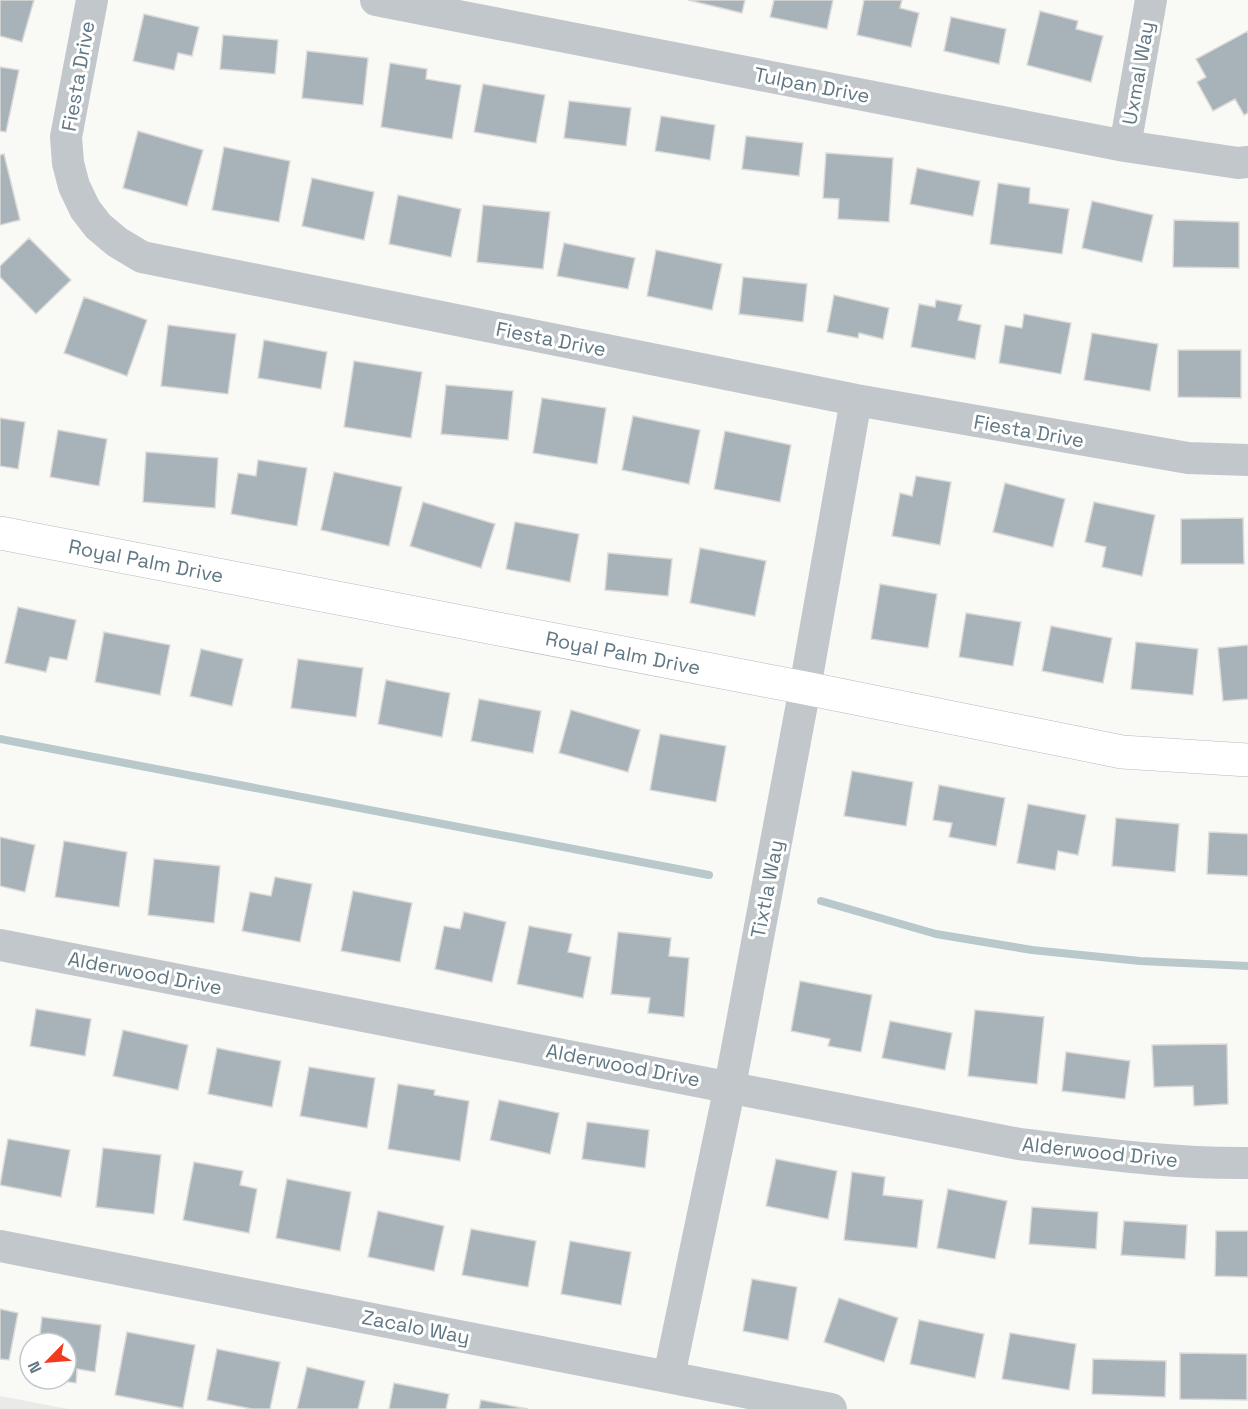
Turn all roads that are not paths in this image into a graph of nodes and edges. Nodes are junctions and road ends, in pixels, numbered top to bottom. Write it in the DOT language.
graph roads {
  1 [pos="92,0"];
  2 [pos="376,0"];
  3 [pos="1150,0"];
  4 [pos="1125,147"];
  5 [pos="1248,162"];
  6 [pos="856,400"];
  7 [pos="1248,460"];
  8 [pos="0,533"];
  9 [pos="805,688"];
  10 [pos="1248,760"];
  11 [pos="0,945"];
  12 [pos="730,1086"];
  13 [pos="1248,1163"];
  14 [pos="0,1246"];
  15 [pos="669,1376"];
  16 [pos="831,1409"];
  1 -- 6 [label="street, Fiesta Drive"];
  2 -- 4 [label="street, Tulpan Drive"];
  3 -- 4 [label="street, Uxmal Way"];
  4 -- 5 [label="street, Tulpan Drive"];
  6 -- 7 [label="street, Fiesta Drive"];
  6 -- 9 [label="street, Tixtla Way"];
  8 -- 9 [label="street, Royal Palm Drive"];
  9 -- 10 [label="street, Royal Palm Drive"];
  9 -- 12 [label="street, Tixtla Way"];
  11 -- 12 [label="street, Alderwood Drive"];
  12 -- 13 [label="street, Alderwood Drive"];
  12 -- 15 [label="street, Tixtla Way"];
  14 -- 15 [label="street, Zacalo Way"];
  15 -- 16 [label="street, Zacalo Way"];
}
